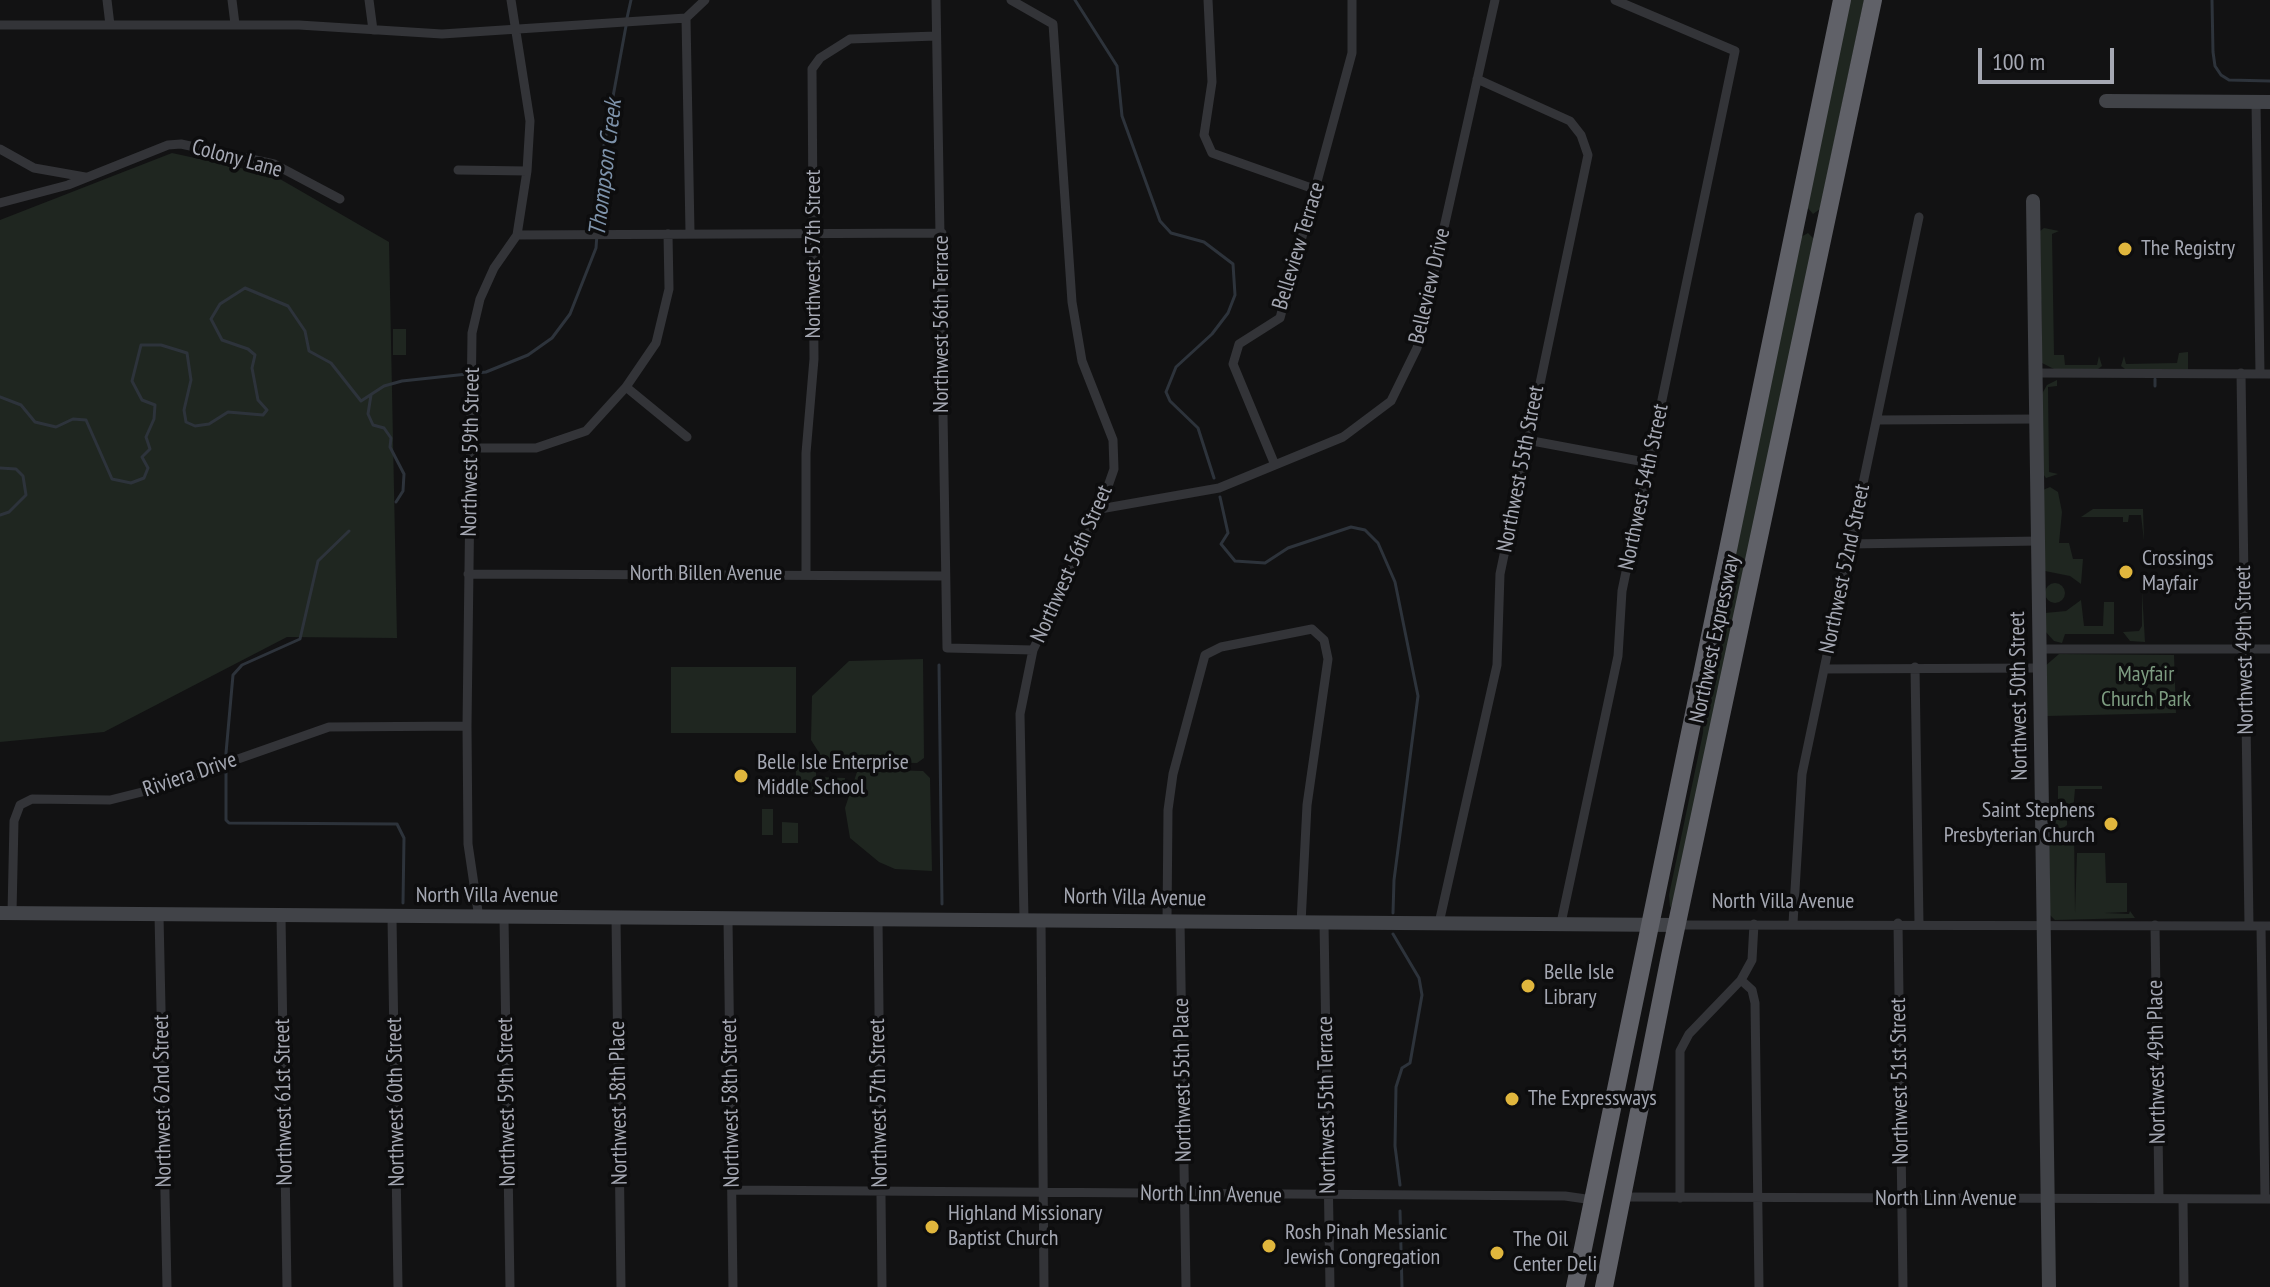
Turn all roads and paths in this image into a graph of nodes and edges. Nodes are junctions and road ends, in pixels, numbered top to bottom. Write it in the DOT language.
graph roads {
  1 [pos="107,0"];
  2 [pos="232,0"];
  3 [pos="369,0"];
  4 [pos="511,0"];
  5 [pos="705,0"];
  6 [pos="936,0"];
  7 [pos="1011,0"];
  8 [pos="1208,0"];
  9 [pos="1352,0"];
  10 [pos="1495,0"];
  11 [pos="1615,0"];
  12 [pos="1842,0"];
  13 [pos="1873,0"];
  14 [pos="686,18"];
  15 [pos="235,24"];
  16 [pos="0,25"];
  17 [pos="110,25"];
  18 [pos="515,29"];
  19 [pos="373,30"];
  20 [pos="936,36"];
  21 [pos="1477,79"];
  22 [pos="2106,101"];
  23 [pos="2263,102"];
  24 [pos="0,149"];
  25 [pos="458,170"];
  26 [pos="527,171"];
  27 [pos="85,177"];
  28 [pos="1317,190"];
  29 [pos="340,199"];
  30 [pos="2033,201"];
  31 [pos="0,203"];
  32 [pos="1919,217"];
  33 [pos="690,232"];
  34 [pos="942,233"];
  35 [pos="668,234"];
  36 [pos="814,234"];
  37 [pos="517,235"];
  38 [pos="2037,373"];
  39 [pos="2241,373"];
  40 [pos="2265,374"];
  41 [pos="626,387"];
  42 [pos="2037,419"];
  43 [pos="1877,420"];
  44 [pos="687,437"];
  45 [pos="1527,440"];
  46 [pos="472,448"];
  47 [pos="1650,463"];
  48 [pos="1275,465"];
  49 [pos="1100,509"];
  50 [pos="2039,541"];
  51 [pos="1850,544"];
  52 [pos="468,574"];
  53 [pos="806,575"];
  54 [pos="944,576"];
  55 [pos="2040,649"];
  56 [pos="2245,649"];
  57 [pos="2270,649"];
  58 [pos="1033,650"];
  59 [pos="1915,667"];
  60 [pos="2040,668"];
  61 [pos="1824,669"];
  62 [pos="467,726"];
  63 [pos="6,913"];
  64 [pos="159,915"];
  65 [pos="281,916"];
  66 [pos="392,918"];
  67 [pos="479,918"];
  68 [pos="504,918"];
  69 [pos="616,918"];
  70 [pos="878,919"];
  71 [pos="1024,919"];
  72 [pos="1041,919"];
  73 [pos="728,920"];
  74 [pos="1173,921"];
  75 [pos="1301,923"];
  76 [pos="1324,923"];
  77 [pos="1439,923"];
  78 [pos="1561,923"];
  79 [pos="1793,923"];
  80 [pos="1898,923"];
  81 [pos="1754,924"];
  82 [pos="1919,924"];
  83 [pos="2045,924"];
  84 [pos="1678,925"];
  85 [pos="2155,925"];
  86 [pos="2249,926"];
  87 [pos="2265,926"];
  88 [pos="1650,927"];
  89 [pos="1741,980"];
  90 [pos="732,1190"];
  91 [pos="1043,1193"];
  92 [pos="880,1194"];
  93 [pos="1185,1195"];
  94 [pos="1328,1196"];
  95 [pos="1623,1197"];
  96 [pos="1680,1198"];
  97 [pos="1901,1198"];
  98 [pos="2159,1198"];
  99 [pos="1758,1199"];
  100 [pos="2048,1199"];
  101 [pos="2183,1199"];
  102 [pos="2268,1199"];
  103 [pos="1593,1200"];
  104 [pos="1615,1237"];
  105 [pos="167,1287"];
  106 [pos="287,1287"];
  107 [pos="398,1287"];
  108 [pos="510,1287"];
  109 [pos="621,1287"];
  110 [pos="733,1287"];
  111 [pos="882,1287"];
  112 [pos="1044,1287"];
  113 [pos="1186,1287"];
  114 [pos="1330,1287"];
  115 [pos="1575,1287"];
  116 [pos="1604,1287"];
  117 [pos="1759,1287"];
  118 [pos="1903,1287"];
  119 [pos="2049,1287"];
  120 [pos="2184,1287"];
  1 -- 17 [label="street"];
  2 -- 15 [label="street"];
  3 -- 19 [label="street"];
  4 -- 18 [label="street, Northwest 59th Street"];
  5 -- 14 [label="street"];
  6 -- 20 [label="street, Northwest 56th Terrace"];
  7 -- 49 [label="street, Northwest 56th Street"];
  8 -- 28 [label="street"];
  9 -- 28 [label="street, Belleview Terrace"];
  10 -- 21 [label="street, Belleview Drive"];
  11 -- 47 [label="street, Northwest 54th Street"];
  12 -- 88 [label="highway, Northwest Expressway"];
  13 -- 84 [label="highway, Northwest Expressway"];
  14 -- 18 [label="street"];
  14 -- 33 [label="street"];
  15 -- 17 [label="street"];
  15 -- 19 [label="street"];
  16 -- 17 [label="street"];
  18 -- 19 [label="street"];
  18 -- 26 [label="street, Northwest 59th Street"];
  20 -- 34 [label="street, Northwest 56th Terrace"];
  20 -- 36 [label="street, Northwest 57th Street"];
  21 -- 45 [label="street, Northwest 55th Street"];
  21 -- 48 [label="street, Belleview Drive"];
  22 -- 23 [label="street"];
  23 -- 40 [label="street"];
  24 -- 27 [label="street"];
  25 -- 26 [label="street"];
  26 -- 37 [label="street, Northwest 59th Street"];
  27 -- 29 [label="street, Colony Lane"];
  27 -- 31 [label="street, Colony Lane"];
  28 -- 48 [label="street, Belleview Terrace"];
  30 -- 38 [label="street, Northwest 50th Street"];
  32 -- 43 [label="street, Northwest 52nd Street"];
  33 -- 35 [label="street"];
  33 -- 36 [label="street"];
  34 -- 36 [label="street"];
  34 -- 54 [label="street, Northwest 56th Terrace"];
  35 -- 37 [label="street"];
  35 -- 41 [label="street"];
  36 -- 53 [label="street, Northwest 57th Street"];
  37 -- 46 [label="street, Northwest 59th Street"];
  38 -- 39 [label="street"];
  38 -- 42 [label="street, Northwest 50th Street"];
  39 -- 40 [label="street"];
  39 -- 56 [label="street, Northwest 49th Street"];
  41 -- 44 [label="street"];
  41 -- 46 [label="street"];
  42 -- 43 [label="street"];
  42 -- 50 [label="street, Northwest 50th Street"];
  43 -- 51 [label="street, Northwest 52nd Street"];
  45 -- 47 [label="street"];
  45 -- 77 [label="street, Northwest 55th Street"];
  46 -- 52 [label="street, Northwest 59th Street"];
  47 -- 78 [label="street, Northwest 54th Street"];
  48 -- 49 [label="street, Belleview Drive"];
  49 -- 58 [label="street, Northwest 56th Street"];
  50 -- 51 [label="street"];
  50 -- 55 [label="street, Northwest 50th Street"];
  51 -- 61 [label="street, Northwest 52nd Street"];
  52 -- 53 [label="street, North Billen Avenue"];
  52 -- 62 [label="street, Northwest 59th Street"];
  53 -- 54 [label="street, North Billen Avenue"];
  54 -- 58 [label="street, Northwest 56th Terrace"];
  55 -- 56 [label="street"];
  55 -- 60 [label="street, Northwest 50th Street"];
  56 -- 57 [label="street"];
  56 -- 86 [label="street, Northwest 49th Street"];
  58 -- 71 [label="street, Northwest 56th Street"];
  59 -- 60 [label="street"];
  59 -- 61 [label="street"];
  59 -- 82 [label="street"];
  60 -- 83 [label="street, Northwest 50th Street"];
  61 -- 79 [label="street, Northwest 52nd Street"];
  62 -- 63 [label="street, Riviera Drive"];
  62 -- 67 [label="street, Northwest 59th Street"];
  63 -- 64 [label="street, North Villa Avenue"];
  64 -- 65 [label="street, North Villa Avenue"];
  64 -- 105 [label="street, Northwest 62nd Street"];
  65 -- 66 [label="street, North Villa Avenue"];
  65 -- 106 [label="street, Northwest 61st Street"];
  66 -- 67 [label="street, North Villa Avenue"];
  66 -- 107 [label="street, Northwest 60th Street"];
  67 -- 68 [label="street, North Villa Avenue"];
  68 -- 69 [label="street, North Villa Avenue"];
  68 -- 108 [label="street, Northwest 59th Street"];
  69 -- 73 [label="street, North Villa Avenue"];
  69 -- 109 [label="street, Northwest 58th Place"];
  70 -- 71 [label="street, North Villa Avenue"];
  70 -- 73 [label="street, North Villa Avenue"];
  70 -- 92 [label="street, Northwest 57th Street"];
  71 -- 72 [label="street, North Villa Avenue"];
  72 -- 74 [label="street, North Villa Avenue"];
  72 -- 91 [label="street"];
  73 -- 90 [label="street, Northwest 58th Street"];
  74 -- 75 [label="street, North Villa Avenue"];
  74 -- 75 [label="street, Northwest 55th Place"];
  74 -- 93 [label="street, Northwest 55th Place"];
  75 -- 76 [label="street, North Villa Avenue"];
  76 -- 77 [label="street, North Villa Avenue"];
  76 -- 94 [label="street, Northwest 55th Terrace"];
  77 -- 78 [label="street, North Villa Avenue"];
  78 -- 88 [label="street, North Villa Avenue"];
  79 -- 80 [label="street, North Villa Avenue"];
  79 -- 81 [label="street, North Villa Avenue"];
  80 -- 82 [label="street, North Villa Avenue"];
  80 -- 97 [label="street, Northwest 51st Street"];
  81 -- 84 [label="street, North Villa Avenue"];
  81 -- 89 [label="street"];
  82 -- 83 [label="street, North Villa Avenue"];
  83 -- 85 [label="street, North Villa Avenue"];
  83 -- 100 [label="street, Northwest 50th Street"];
  84 -- 88 [label="street, North Villa Avenue"];
  84 -- 95 [label="highway, Northwest Expressway"];
  85 -- 86 [label="street, North Villa Avenue"];
  85 -- 98 [label="street, Northwest 49th Place"];
  86 -- 87 [label="street, North Villa Avenue"];
  87 -- 102 [label="street"];
  88 -- 103 [label="highway, Northwest Expressway"];
  89 -- 96 [label="street"];
  89 -- 99 [label="street"];
  90 -- 92 [label="street, North Linn Avenue"];
  90 -- 110 [label="street, Northwest 58th Street"];
  91 -- 92 [label="street, North Linn Avenue"];
  91 -- 93 [label="street, North Linn Avenue"];
  91 -- 112 [label="street"];
  92 -- 111 [label="street, Northwest 57th Street"];
  93 -- 94 [label="street, North Linn Avenue"];
  93 -- 113 [label="street, Northwest 55th Place"];
  94 -- 103 [label="street, North Linn Avenue"];
  94 -- 114 [label="street, Northwest 55th Terrace"];
  95 -- 96 [label="street, North Linn Avenue"];
  95 -- 104 [label="highway, Northwest Expressway"];
  96 -- 99 [label="street, North Linn Avenue"];
  97 -- 99 [label="street, North Linn Avenue"];
  97 -- 100 [label="street, North Linn Avenue"];
  97 -- 118 [label="street, Northwest 51st Street"];
  98 -- 100 [label="street, North Linn Avenue"];
  98 -- 101 [label="street, North Linn Avenue"];
  99 -- 117 [label="street"];
  100 -- 119 [label="street, Northwest 50th Street"];
  101 -- 102 [label="street, North Linn Avenue"];
  101 -- 120 [label="street"];
  103 -- 104 [label="highway"];
  103 -- 115 [label="highway, Northwest Expressway"];
  104 -- 116 [label="highway, Northwest Expressway"];
}
